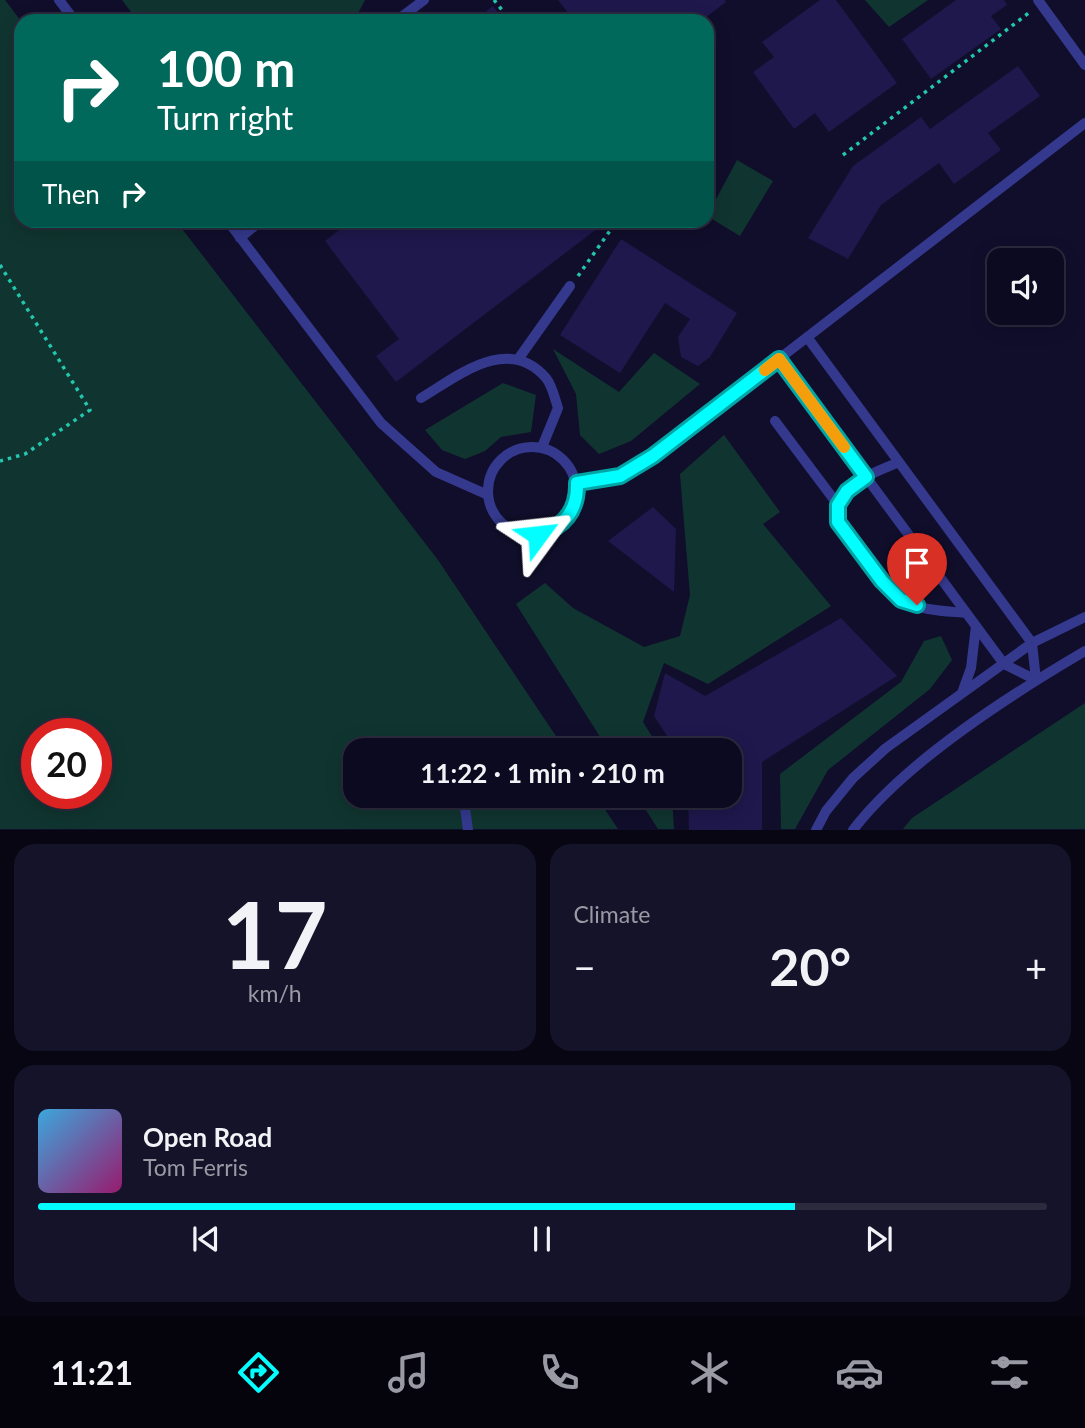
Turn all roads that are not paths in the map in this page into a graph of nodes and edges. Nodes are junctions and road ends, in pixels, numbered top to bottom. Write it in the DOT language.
graph roads {
  1 [pos="59,0"];
  2 [pos="424,0"];
  3 [pos="1039,2"];
  4 [pos="70,14"];
  5 [pos="405,14"];
  6 [pos="1085,65"];
  7 [pos="1085,123"];
  8 [pos="233,228"];
  9 [pos="252,228"];
  10 [pos="240,238"];
  11 [pos="570,286"];
  12 [pos="807,337"];
  13 [pos="519,358"];
  14 [pos="779,359"];
  15 [pos="421,398"];
  16 [pos="775,421"];
  17 [pos="542,447"];
  18 [pos="899,462"];
  19 [pos="866,477"];
  20 [pos="577,483"];
  21 [pos="488,495"];
  22 [pos="838,505"];
  23 [pos="966,613"];
  24 [pos="1085,617"];
  25 [pos="976,626"];
  26 [pos="1032,643"];
  27 [pos="1085,651"];
  28 [pos="1004,664"];
  29 [pos="1036,680"];
  30 [pos="961,694"];
  31 [pos="465,808"];
  32 [pos="468,829"];
  33 [pos="816,830"];
  34 [pos="853,830"];
  1 -- 4 [label="lane"];
  2 -- 5 [label="lane"];
  3 -- 6 [label="lane"];
  7 -- 12 [label="lane"];
  8 -- 10 [label="lane"];
  9 -- 10 [label="lane"];
  10 -- 21 [label="lane"];
  11 -- 13 [label="lane"];
  12 -- 14 [label="lane"];
  12 -- 18 [label="lane"];
  13 -- 15 [label="lane"];
  13 -- 17 [label="lane"];
  14 -- 19 [label="lane"];
  14 -- 20 [label="lane"];
  16 -- 22 [label="lane"];
  17 -- 20 [label="lane"];
  17 -- 21 [label="lane"];
  18 -- 19 [label="lane"];
  18 -- 26 [label="lane"];
  19 -- 22 [label="lane"];
  19 -- 23 [label="lane"];
  20 -- 21 [label="lane"];
  22 -- 23 [label="lane"];
  23 -- 25 [label="lane"];
  24 -- 26 [label="lane"];
  25 -- 28 [label="lane"];
  25 -- 30 [label="lane"];
  26 -- 28 [label="lane"];
  26 -- 29 [label="lane"];
  27 -- 29 [label="lane"];
  28 -- 29 [label="lane"];
  28 -- 30 [label="lane"];
  29 -- 34 [label="lane"];
  30 -- 33 [label="lane"];
  31 -- 32 [label="lane"];
}
